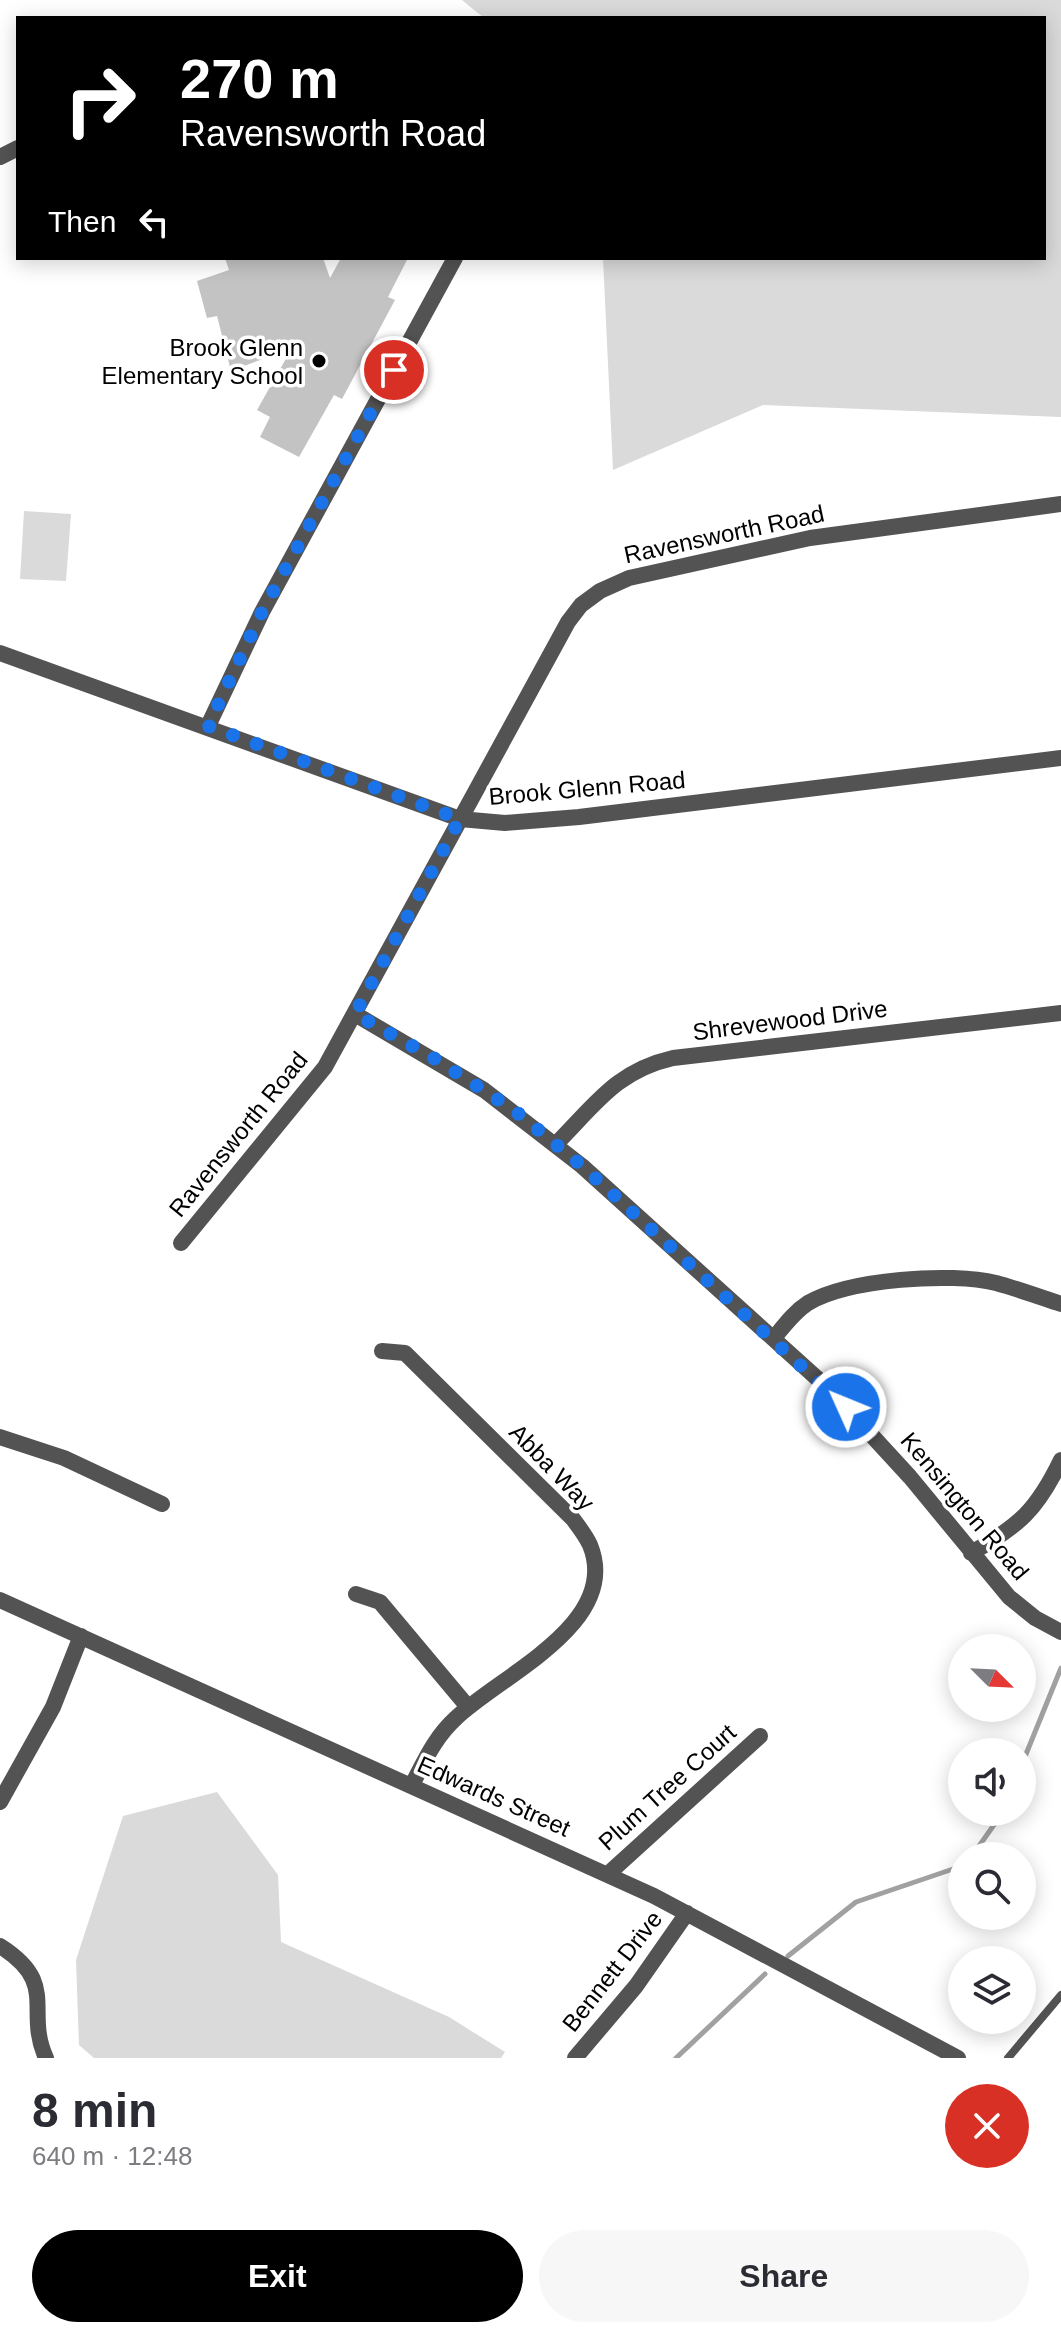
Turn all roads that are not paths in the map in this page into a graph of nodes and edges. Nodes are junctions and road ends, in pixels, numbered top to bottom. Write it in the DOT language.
graph roads {
  1 [pos="454,260"];
  2 [pos="1061,504"];
  3 [pos="0,653"];
  4 [pos="208,726"];
  5 [pos="1061,758"];
  6 [pos="460,819"];
  7 [pos="1061,1013"];
  8 [pos="355,1014"];
  9 [pos="556,1144"];
  10 [pos="181,1243"];
  11 [pos="1061,1304"];
  12 [pos="774,1338"];
  13 [pos="382,1351"];
  14 [pos="0,1437"];
  15 [pos="1061,1460"];
  16 [pos="162,1504"];
  17 [pos="971,1553"];
  18 [pos="356,1594"];
  19 [pos="0,1600"];
  20 [pos="1061,1632"];
  21 [pos="81,1636"];
  22 [pos="468,1707"];
  23 [pos="760,1736"];
  24 [pos="412,1785"];
  25 [pos="0,1802"];
  26 [pos="608,1874"];
  27 [pos="687,1913"];
  28 [pos="0,1946"];
  29 [pos="1061,1995"];
  30 [pos="46,2058"];
  31 [pos="575,2058"];
  32 [pos="958,2058"];
  33 [pos="1008,2058"];
  1 -- 4 [label="street"];
  2 -- 6 [label="street, Ravensworth Road"];
  3 -- 4 [label="street, Brook Glenn Road"];
  4 -- 6 [label="street, Brook Glenn Road"];
  5 -- 6 [label="street, Brook Glenn Road"];
  6 -- 8 [label="street, Ravensworth Road"];
  7 -- 9 [label="street, Shrevewood Drive"];
  8 -- 9 [label="street, Kensington Road"];
  8 -- 10 [label="street, Ravensworth Road"];
  9 -- 12 [label="street, Kensington Road"];
  11 -- 12 [label="street"];
  12 -- 17 [label="street, Kensington Road"];
  13 -- 22 [label="street, Abba Way"];
  14 -- 16 [label="street"];
  15 -- 17 [label="street"];
  17 -- 20 [label="street, Kensington Road"];
  18 -- 22 [label="street"];
  19 -- 21 [label="street, Edwards Street"];
  21 -- 24 [label="street, Edwards Street"];
  21 -- 25 [label="street"];
  22 -- 24 [label="street, Abba Way"];
  23 -- 26 [label="street, Plum Tree Court"];
  24 -- 26 [label="street, Edwards Street"];
  26 -- 27 [label="street, Edwards Street"];
  27 -- 31 [label="street, Bennett Drive"];
  27 -- 32 [label="street, Edwards Street"];
  28 -- 30 [label="street"];
  29 -- 33 [label="lane"];
}
